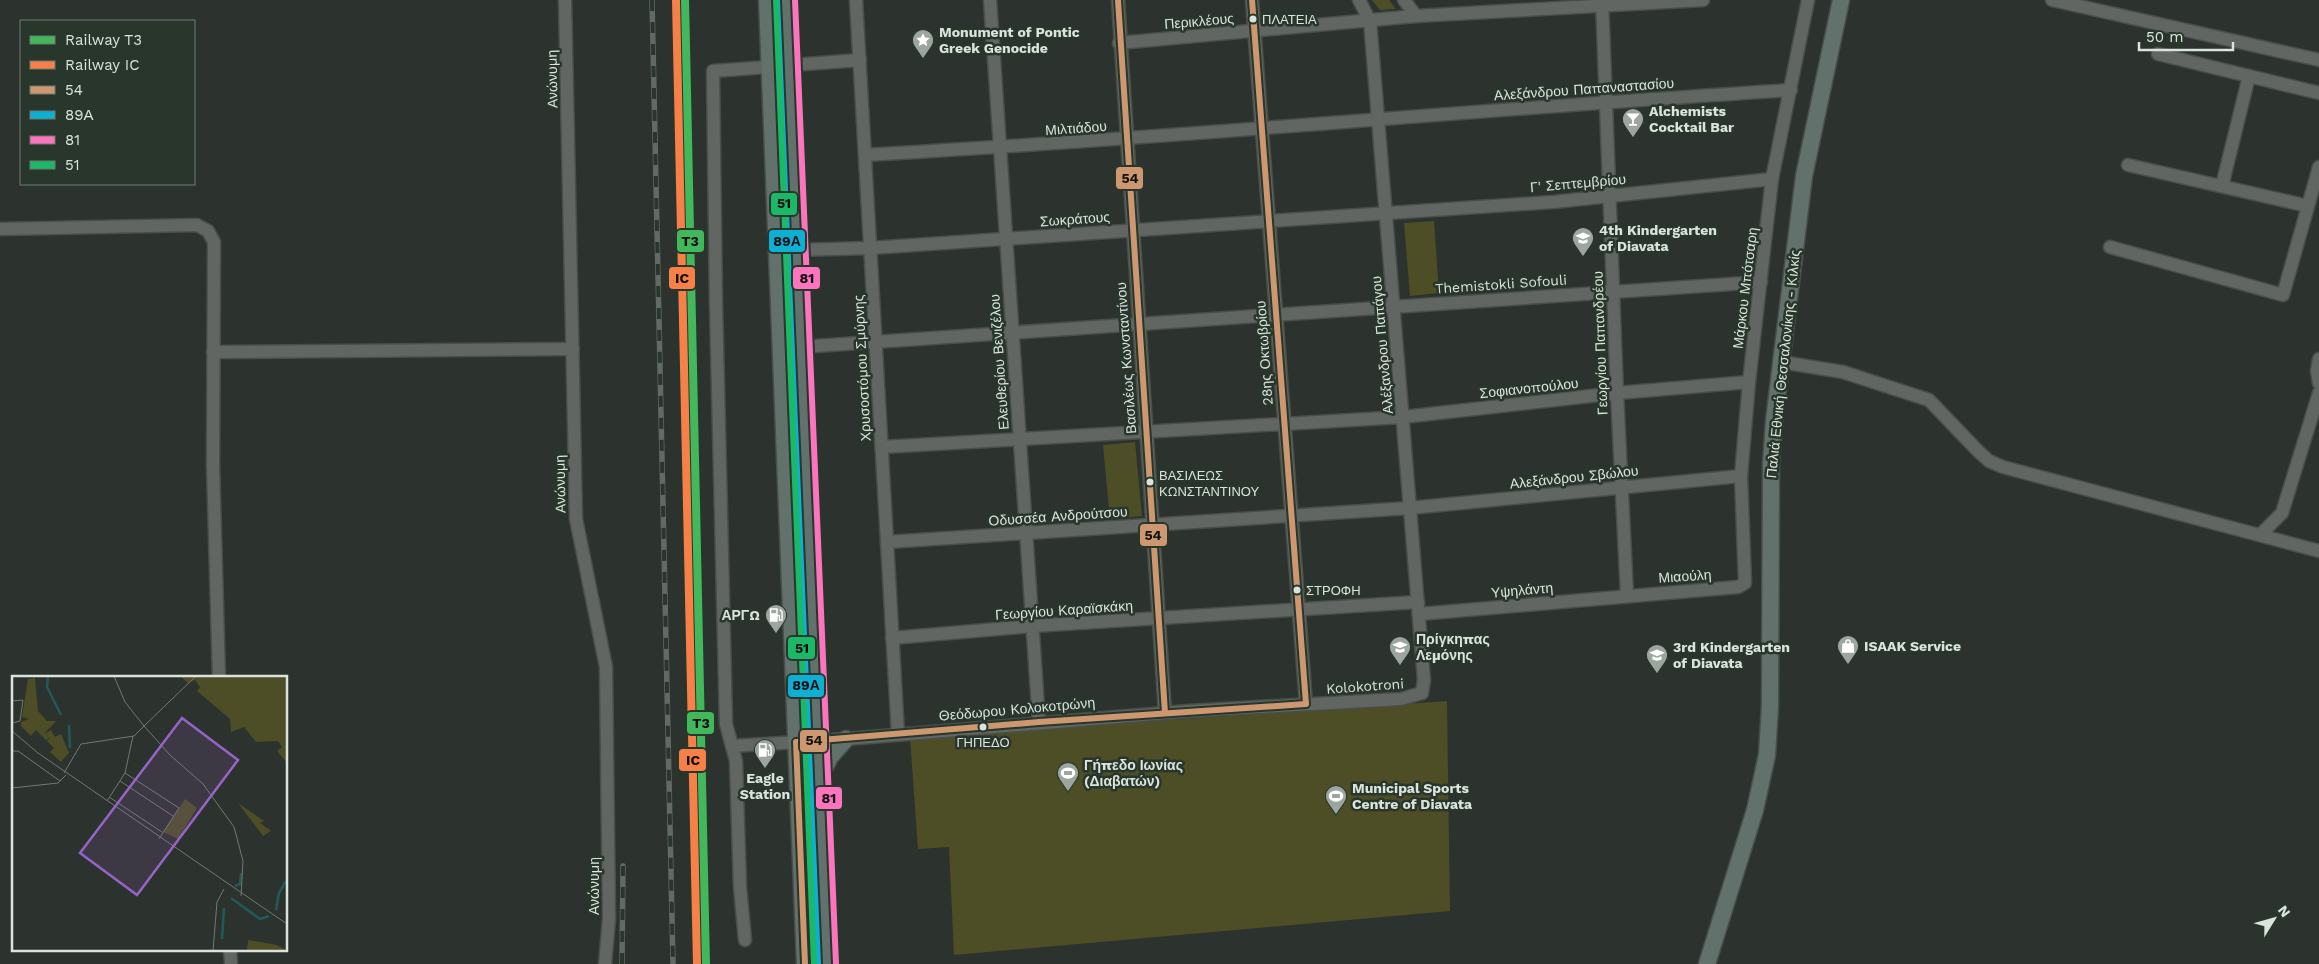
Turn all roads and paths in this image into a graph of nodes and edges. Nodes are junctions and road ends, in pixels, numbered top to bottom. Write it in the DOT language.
graph roads {
  1 [pos="565,0"];
  2 [pos="767,0"];
  3 [pos="786,0"];
  4 [pos="856,0"];
  5 [pos="990,0"];
  6 [pos="1118,0"];
  7 [pos="1252,0"];
  8 [pos="1359,0"];
  9 [pos="1404,0"];
  10 [pos="1704,0"];
  11 [pos="1808,0"];
  12 [pos="1841,0"];
  13 [pos="2052,0"];
  14 [pos="1602,4"];
  15 [pos="1416,16"];
  16 [pos="1370,20"];
  17 [pos="1254,32"];
  18 [pos="1119,43"];
  19 [pos="2158,54"];
  20 [pos="860,60"];
  21 [pos="2319,60"];
  22 [pos="788,65"];
  23 [pos="769,66"];
  24 [pos="2249,76"];
  25 [pos="1791,90"];
  26 [pos="2319,94"];
  27 [pos="1605,101"];
  28 [pos="1378,120"];
  29 [pos="1262,128"];
  30 [pos="1127,140"];
  31 [pos="1000,148"];
  32 [pos="865,155"];
  33 [pos="2128,165"];
  34 [pos="2319,168"];
  35 [pos="1772,179"];
  36 [pos="2222,186"];
  37 [pos="1609,196"];
  38 [pos="2308,206"];
  39 [pos="1386,212"];
  40 [pos="1269,220"];
  41 [pos="0,229"];
  42 [pos="1133,230"];
  43 [pos="1006,239"];
  44 [pos="870,248"];
  45 [pos="2110,248"];
  46 [pos="796,250"];
  47 [pos="1761,282"];
  48 [pos="1614,291"];
  49 [pos="1394,306"];
  50 [pos="1276,315"];
  51 [pos="1139,324"];
  52 [pos="1013,334"];
  53 [pos="876,342"];
  54 [pos="800,347"];
  55 [pos="573,349"];
  56 [pos="213,352"];
  57 [pos="2319,359"];
  58 [pos="1781,362"];
  59 [pos="1749,382"];
  60 [pos="2319,383"];
  61 [pos="1617,393"];
  62 [pos="2319,393"];
  63 [pos="1403,417"];
  64 [pos="1285,425"];
  65 [pos="1147,431"];
  66 [pos="1020,439"];
  67 [pos="882,447"];
  68 [pos="1741,476"];
  69 [pos="1622,487"];
  70 [pos="1410,508"];
  71 [pos="1292,517"];
  72 [pos="1154,524"];
  73 [pos="1026,533"];
  74 [pos="2260,535"];
  75 [pos="887,542"];
  76 [pos="2319,551"];
  77 [pos="1745,583"];
  78 [pos="1627,595"];
  79 [pos="1299,608"];
  80 [pos="1419,608"];
  81 [pos="1159,618"];
  82 [pos="1032,626"];
  83 [pos="892,638"];
  84 [pos="219,676"];
  85 [pos="1424,690"];
  86 [pos="1306,704"];
  87 [pos="1166,713"];
  88 [pos="1039,722"];
  89 [pos="898,734"];
  90 [pos="846,739"];
  91 [pos="817,740"];
  92 [pos="796,742"];
  93 [pos="732,746"];
  94 [pos="819,779"];
  95 [pos="745,940"];
  96 [pos="605,964"];
  97 [pos="805,964"];
  98 [pos="827,964"];
  99 [pos="1707,964"];
  1 -- 55 [label="street, Ανώνυμη"];
  2 -- 23 [label="main road"];
  3 -- 22 [label="main road"];
  4 -- 20 [label="street, Χρυσοστόμου Σμύρνης"];
  5 -- 31 [label="street, Ελευθερίου Βενιζέλου"];
  6 -- 18 [label="street, Βασιλέως Κωνσταντίνου"];
  7 -- 17 [label="street, 28ης Οκτωβρίου"];
  8 -- 16 [label="street, Αλέξανδρου Παπάγου"];
  9 -- 15 [label="street"];
  10 -- 14 [label="street, Περικλέους"];
  11 -- 25 [label="street, Μάρκου Μπότσαρη"];
  12 -- 58 [label="main road, Παλιά Εθνική Θεσσαλονίκης - Κιλκίς"];
  13 -- 21 [label="street"];
  14 -- 15 [label="street, Περικλέους"];
  14 -- 27 [label="street, Γεωργίου Παπανδρέου"];
  15 -- 16 [label="street, Περικλέους"];
  16 -- 17 [label="street, Περικλέους"];
  16 -- 28 [label="street, Αλέξανδρου Παπάγου"];
  17 -- 18 [label="street, Περικλέους"];
  17 -- 29 [label="street, 28ης Οκτωβρίου"];
  18 -- 30 [label="street, Βασιλέως Κωνσταντίνου"];
  19 -- 24 [label="street"];
  20 -- 22 [label="street"];
  20 -- 32 [label="street, Χρυσοστόμου Σμύρνης"];
  22 -- 23 [label="street"];
  22 -- 46 [label="main road"];
  23 -- 92 [label="main road"];
  23 -- 93 [label="street"];
  24 -- 26 [label="street"];
  24 -- 36 [label="street"];
  25 -- 27 [label="street, Αλεξάνδρου Παπαναστασίου"];
  25 -- 35 [label="street, Μάρκου Μπότσαρη"];
  27 -- 28 [label="street, Αλεξάνδρου Παπαναστασίου"];
  27 -- 37 [label="street, Γεωργίου Παπανδρέου"];
  28 -- 29 [label="street, Μιλτιάδου"];
  28 -- 39 [label="street, Αλέξανδρου Παπάγου"];
  29 -- 30 [label="street, Μιλτιάδου"];
  29 -- 40 [label="street, 28ης Οκτωβρίου"];
  30 -- 31 [label="street, Μιλτιάδου"];
  30 -- 42 [label="street, Βασιλέως Κωνσταντίνου"];
  31 -- 32 [label="street, Μιλτιάδου"];
  31 -- 43 [label="street, Ελευθερίου Βενιζέλου"];
  32 -- 44 [label="street, Χρυσοστόμου Σμύρνης"];
  33 -- 36 [label="street"];
  34 -- 38 [label="street"];
  35 -- 37 [label="street, Γ' Σεπτεμβρίου"];
  35 -- 47 [label="street, Μάρκου Μπότσαρη"];
  36 -- 38 [label="street"];
  37 -- 39 [label="street, Γ' Σεπτεμβρίου"];
  37 -- 48 [label="street, Γεωργίου Παπανδρέου"];
  38 -- 45 [label="street"];
  39 -- 40 [label="street, Σωκράτους"];
  39 -- 49 [label="street, Αλέξανδρου Παπάγου"];
  40 -- 42 [label="street, Σωκράτους"];
  40 -- 50 [label="street, 28ης Οκτωβρίου"];
  41 -- 56 [label="street"];
  42 -- 43 [label="street, Σωκράτους"];
  42 -- 51 [label="street, Βασιλέως Κωνσταντίνου"];
  43 -- 44 [label="street, Σωκράτους"];
  43 -- 52 [label="street, Ελευθερίου Βενιζέλου"];
  44 -- 46 [label="street, Σωκράτους"];
  44 -- 53 [label="street, Χρυσοστόμου Σμύρνης"];
  46 -- 54 [label="main road"];
  47 -- 48 [label="street, Themistokli Sofouli"];
  47 -- 59 [label="street, Μάρκου Μπότσαρη"];
  48 -- 49 [label="street, Themistokli Sofouli"];
  48 -- 61 [label="street, Γεωργίου Παπανδρέου"];
  49 -- 50 [label="street, Themistokli Sofouli"];
  49 -- 63 [label="street, Αλέξανδρου Παπάγου"];
  50 -- 51 [label="street, Themistokli Sofouli"];
  50 -- 64 [label="street, 28ης Οκτωβρίου"];
  51 -- 52 [label="street, Themistokli Sofouli"];
  51 -- 65 [label="street, Βασιλέως Κωνσταντίνου"];
  52 -- 53 [label="street, Themistokli Sofouli"];
  52 -- 66 [label="street, Ελευθερίου Βενιζέλου"];
  53 -- 54 [label="street, Themistokli Sofouli"];
  53 -- 67 [label="street, Χρυσοστόμου Σμύρνης"];
  54 -- 91 [label="main road"];
  55 -- 56 [label="street"];
  55 -- 96 [label="street, Ανώνυμη"];
  56 -- 84 [label="street"];
  57 -- 60 [label="street"];
  58 -- 74 [label="street"];
  58 -- 99 [label="main road, Παλιά Εθνική Θεσσαλονίκης - Κιλκίς"];
  59 -- 61 [label="street, Σοφιανοπούλου"];
  59 -- 68 [label="street, Μάρκου Μπότσαρη"];
  61 -- 63 [label="street, Σοφιανοπούλου"];
  61 -- 69 [label="street, Γεωργίου Παπανδρέου"];
  62 -- 74 [label="street"];
  63 -- 64 [label="street, Σοφιανοπούλου"];
  63 -- 70 [label="street, Αλέξανδρου Παπάγου"];
  64 -- 65 [label="street, Σοφιανοπούλου"];
  64 -- 71 [label="street, 28ης Οκτωβρίου"];
  65 -- 66 [label="street, Σοφιανοπούλου"];
  65 -- 72 [label="street, Βασιλέως Κωνσταντίνου"];
  66 -- 67 [label="street, Σοφιανοπούλου"];
  66 -- 73 [label="street, Ελευθερίου Βενιζέλου"];
  67 -- 75 [label="street, Χρυσοστόμου Σμύρνης"];
  68 -- 69 [label="street, Αλεξάνδρου Σβώλου"];
  68 -- 77 [label="street, Μάρκου Μπότσαρη"];
  69 -- 70 [label="street, Αλεξάνδρου Σβώλου"];
  69 -- 78 [label="street, Γεωργίου Παπανδρέου"];
  70 -- 71 [label="street, Οδυσσέα Ανδρούτσου"];
  70 -- 80 [label="street, Αλέξανδρου Παπάγου"];
  71 -- 72 [label="street, Οδυσσέα Ανδρούτσου"];
  71 -- 79 [label="street, 28ης Οκτωβρίου"];
  72 -- 73 [label="street, Οδυσσέα Ανδρούτσου"];
  72 -- 81 [label="street, Βασιλέως Κωνσταντίνου"];
  73 -- 75 [label="street, Οδυσσέα Ανδρούτσου"];
  73 -- 82 [label="street, Ελευθερίου Βενιζέλου"];
  74 -- 76 [label="street"];
  75 -- 83 [label="street, Χρυσοστόμου Σμύρνης"];
  77 -- 78 [label="street, Μιαούλη"];
  78 -- 80 [label="street, Υψηλάντη"];
  79 -- 80 [label="street, Γεωργίου Καραϊσκάκη"];
  79 -- 81 [label="street, Γεωργίου Καραϊσκάκη"];
  79 -- 86 [label="street, 28ης Οκτωβρίου"];
  80 -- 85 [label="street, Αλέξανδρου Παπάγου"];
  81 -- 82 [label="street, Γεωργίου Καραϊσκάκη"];
  81 -- 87 [label="street, Βασιλέως Κωνσταντίνου"];
  82 -- 83 [label="street, Γεωργίου Καραϊσκάκη"];
  82 -- 88 [label="street, Ελευθερίου Βενιζέλου"];
  83 -- 89 [label="street, Χρυσοστόμου Σμύρνης"];
  85 -- 86 [label="street, Kolokotroni"];
  86 -- 87 [label="street, Θεόδωρου Κολοκοτρώνη"];
  87 -- 88 [label="street, Θεόδωρου Κολοκοτρώνη"];
  88 -- 89 [label="street, Θεόδωρου Κολοκοτρώνη"];
  89 -- 90 [label="street, Θεόδωρου Κολοκοτρώνη"];
  90 -- 91 [label="street, Θεόδωρου Κολοκοτρώνη"];
  90 -- 94 [label="main road"];
  91 -- 92 [label="street, Θεόδωρου Κολοκοτρώνη"];
  91 -- 94 [label="main road"];
  92 -- 93 [label="street, Θεόδωρου Κολοκοτρώνη"];
  92 -- 97 [label="main road"];
  93 -- 95 [label="street"];
  94 -- 98 [label="main road"];
}
